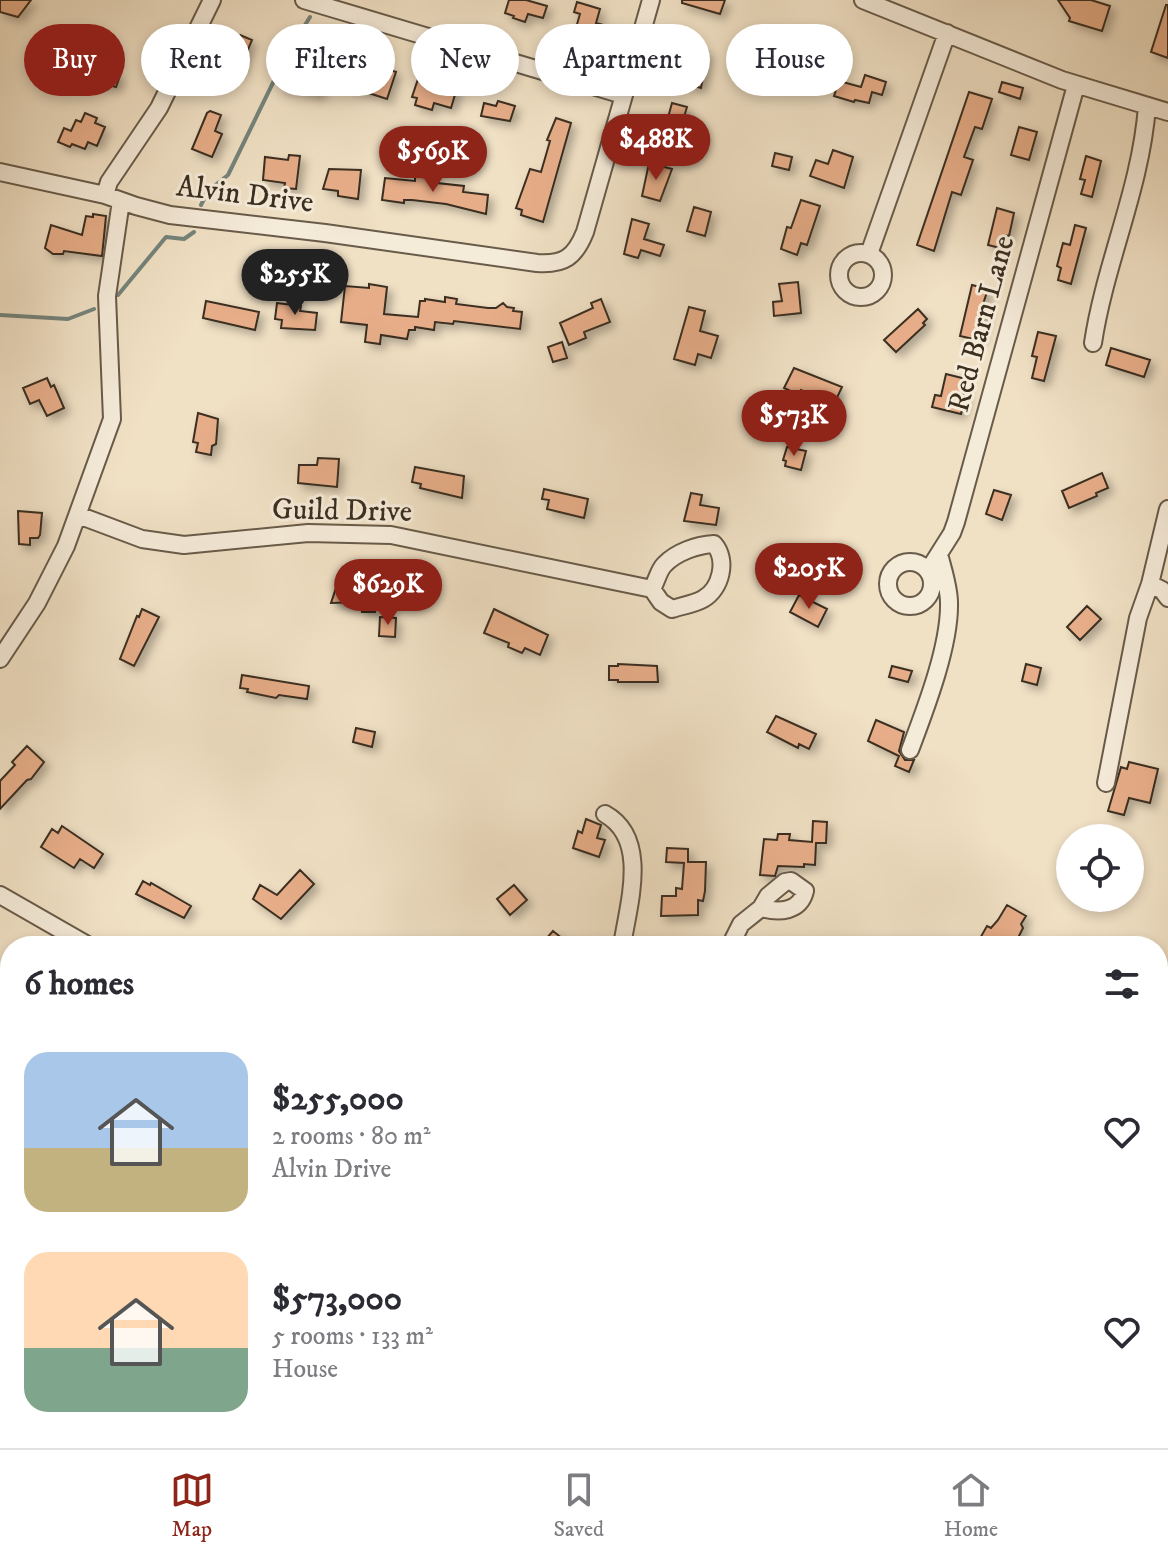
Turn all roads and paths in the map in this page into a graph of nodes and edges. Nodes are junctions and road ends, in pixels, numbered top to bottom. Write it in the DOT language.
graph roads {
  1 [pos="212,0"];
  2 [pos="304,0"];
  3 [pos="651,0"];
  4 [pos="863,0"];
  5 [pos="644,24"];
  6 [pos="947,33"];
  7 [pos="535,69"];
  8 [pos="1076,85"];
  9 [pos="623,96"];
  10 [pos="1147,106"];
  11 [pos="1168,112"];
  12 [pos="0,172"];
  13 [pos="113,198"];
  14 [pos="869,254"];
  15 [pos="1093,343"];
  16 [pos="1168,509"];
  17 [pos="78,515"];
  18 [pos="939,554"];
  19 [pos="928,571"];
  20 [pos="652,589"];
  21 [pos="1162,591"];
  22 [pos="0,659"];
  23 [pos="910,750"];
  24 [pos="1106,783"];
  25 [pos="605,814"];
  26 [pos="0,895"];
  27 [pos="761,908"];
  28 [pos="72,936"];
  29 [pos="623,936"];
  30 [pos="735,936"];
  1 -- 13 [label="street"];
  2 -- 7 [label="street"];
  3 -- 5 [label="street, Alvin Drive"];
  4 -- 6 [label="street"];
  6 -- 8 [label="street"];
  6 -- 14 [label="street"];
  8 -- 10 [label="street"];
  8 -- 18 [label="street, Red Barn Lane"];
  9 -- 13 [label="street, Alvin Drive"];
  10 -- 11 [label="street"];
  10 -- 15 [label="street"];
  12 -- 13 [label="street"];
  13 -- 17 [label="street"];
  16 -- 21 [label="street"];
  17 -- 20 [label="street, Guild Drive"];
  17 -- 22 [label="street"];
  18 -- 19 [label="street, Red Barn Lane"];
  18 -- 23 [label="street"];
  20 -- 20 [label="street"];
  21 -- 24 [label="street"];
  25 -- 29 [label="street"];
  26 -- 28 [label="street"];
  27 -- 30 [label="street"];
}
